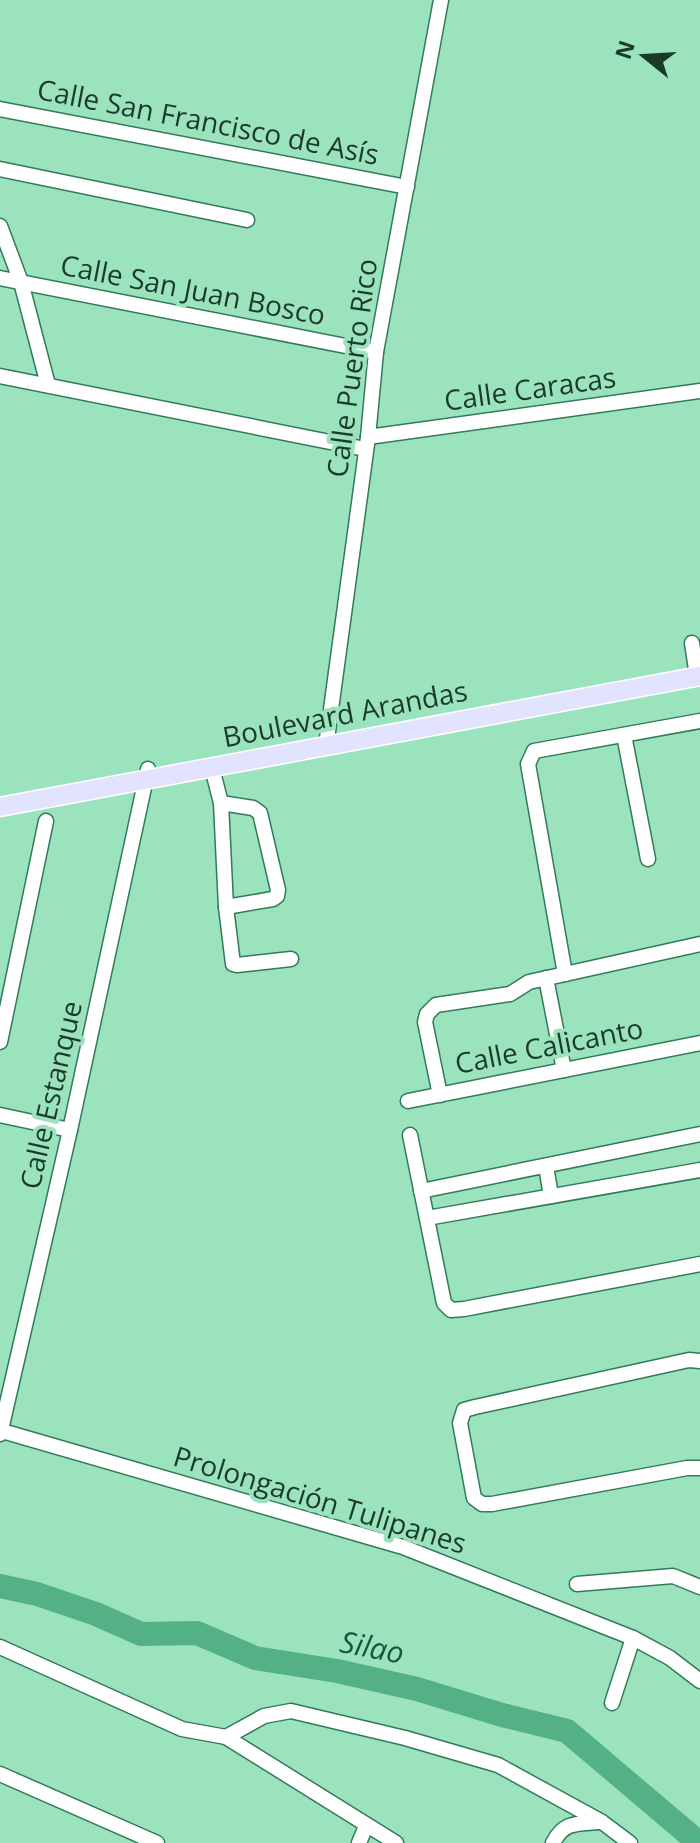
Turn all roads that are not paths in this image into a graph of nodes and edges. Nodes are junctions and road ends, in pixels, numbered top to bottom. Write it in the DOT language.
graph roads {
  1 [pos="441,0"];
  2 [pos="0,109"];
  3 [pos="0,169"];
  4 [pos="407,187"];
  5 [pos="247,220"];
  6 [pos="0,226"];
  7 [pos="0,278"];
  8 [pos="21,282"];
  9 [pos="376,352"];
  10 [pos="0,376"];
  11 [pos="48,385"];
  12 [pos="700,391"];
  13 [pos="367,443"];
  14 [pos="692,643"];
  15 [pos="698,672"];
  16 [pos="700,721"];
  17 [pos="624,735"];
  18 [pos="327,741"];
  19 [pos="212,768"];
  20 [pos="147,775"];
  21 [pos="0,796"];
  22 [pos="221,803"];
  23 [pos="0,807"];
  24 [pos="46,821"];
  25 [pos="648,859"];
  26 [pos="226,907"];
  27 [pos="700,944"];
  28 [pos="291,959"];
  29 [pos="565,974"];
  30 [pos="546,978"];
  31 [pos="0,1042"];
  32 [pos="700,1043"];
  33 [pos="564,1070"];
  34 [pos="440,1095"];
  35 [pos="408,1101"];
  36 [pos="0,1115"];
  37 [pos="70,1130"];
  38 [pos="700,1134"];
  39 [pos="410,1135"];
  40 [pos="546,1166"];
  41 [pos="700,1170"];
  42 [pos="421,1191"];
  43 [pos="551,1196"];
  44 [pos="427,1218"];
  45 [pos="700,1264"];
  46 [pos="700,1361"];
  47 [pos="1,1432"];
  48 [pos="700,1468"];
  49 [pos="577,1584"];
  50 [pos="700,1587"];
  51 [pos="633,1638"];
  52 [pos="0,1647"];
  53 [pos="700,1681"];
  54 [pos="612,1703"];
  55 [pos="226,1737"];
  56 [pos="0,1774"];
  57 [pos="602,1822"];
  58 [pos="366,1826"];
  59 [pos="157,1843"];
  60 [pos="359,1843"];
  61 [pos="396,1843"];
  62 [pos="553,1843"];
  63 [pos="630,1843"];
  1 -- 4 [label="street, Calle Puerto Rico"];
  2 -- 4 [label="street, Calle San Francisco de Asís"];
  3 -- 5 [label="street"];
  4 -- 9 [label="street, Calle Puerto Rico"];
  6 -- 8 [label="street"];
  7 -- 8 [label="street, Calle San Juan Bosco"];
  8 -- 9 [label="street, Calle San Juan Bosco"];
  8 -- 11 [label="street"];
  9 -- 13 [label="street, Calle Puerto Rico"];
  10 -- 11 [label="street, Calle Caracas"];
  11 -- 13 [label="street, Calle Caracas"];
  12 -- 13 [label="street, Calle Caracas"];
  13 -- 18 [label="street, Calle Puerto Rico"];
  14 -- 15 [label="street"];
  15 -- 18 [label="main road, Boulevard Arandas"];
  16 -- 17 [label="street"];
  17 -- 25 [label="street"];
  17 -- 29 [label="street"];
  18 -- 19 [label="main road, Boulevard Arandas"];
  18 -- 20 [label="main road, Boulevard Arandas"];
  19 -- 20 [label="main road, Boulevard Arandas"];
  19 -- 22 [label="street"];
  20 -- 21 [label="main road, Boulevard Arandas"];
  20 -- 23 [label="main road, Boulevard Arandas"];
  20 -- 37 [label="street, Calle Estanque"];
  22 -- 26 [label="street"];
  22 -- 26 [label="street"];
  24 -- 31 [label="street"];
  26 -- 28 [label="street"];
  27 -- 29 [label="street"];
  29 -- 30 [label="street"];
  30 -- 33 [label="street"];
  30 -- 34 [label="street"];
  32 -- 33 [label="street, Calle Calicanto"];
  33 -- 34 [label="street, Calle Calicanto"];
  34 -- 35 [label="street, Calle Calicanto"];
  36 -- 37 [label="street"];
  37 -- 47 [label="street, Calle Estanque"];
  38 -- 40 [label="street"];
  39 -- 42 [label="street"];
  40 -- 42 [label="street"];
  40 -- 43 [label="street"];
  41 -- 43 [label="street"];
  42 -- 44 [label="street"];
  43 -- 44 [label="street"];
  44 -- 45 [label="street"];
  46 -- 48 [label="street"];
  47 -- 51 [label="street, Prolongación Tulipanes"];
  49 -- 50 [label="street"];
  51 -- 53 [label="street, Prolongación Tulipanes"];
  51 -- 54 [label="street"];
  52 -- 55 [label="street"];
  55 -- 57 [label="street"];
  55 -- 58 [label="street"];
  56 -- 59 [label="street"];
  57 -- 62 [label="street"];
  57 -- 63 [label="street"];
  58 -- 60 [label="street"];
  58 -- 61 [label="street"];
}
